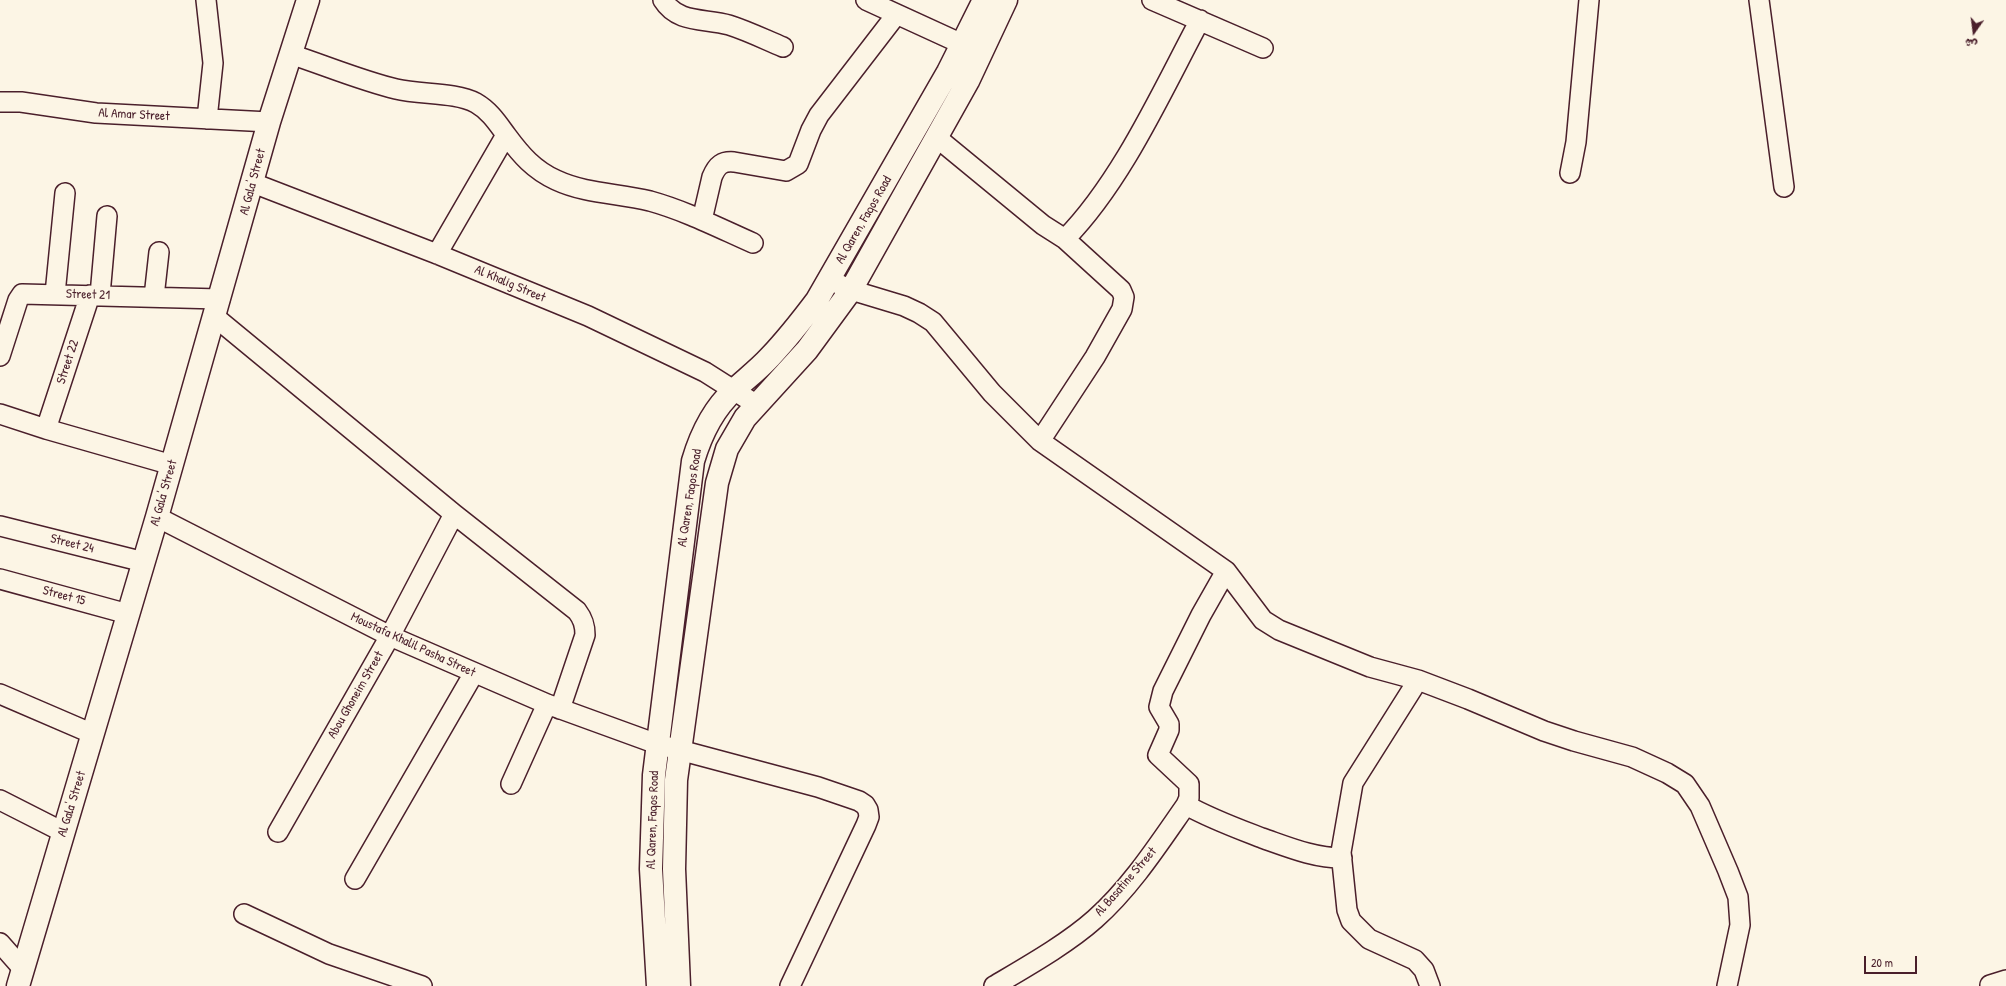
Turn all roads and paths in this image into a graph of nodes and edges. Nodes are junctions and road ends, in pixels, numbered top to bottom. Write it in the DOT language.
graph roads {
  1 [pos="206,0"];
  2 [pos="308,0"];
  3 [pos="663,0"];
  4 [pos="866,0"];
  5 [pos="984,0"];
  6 [pos="1006,0"];
  7 [pos="1152,0"];
  8 [pos="1589,0"];
  9 [pos="1759,0"];
  10 [pos="896,15"];
  11 [pos="1200,20"];
  12 [pos="962,44"];
  13 [pos="783,47"];
  14 [pos="1262,48"];
  15 [pos="290,54"];
  16 [pos="948,72"];
  17 [pos="968,81"];
  18 [pos="0,102"];
  19 [pos="207,119"];
  20 [pos="269,122"];
  21 [pos="506,135"];
  22 [pos="936,138"];
  23 [pos="1570,173"];
  24 [pos="888,178"];
  25 [pos="253,183"];
  26 [pos="1784,187"];
  27 [pos="907,190"];
  28 [pos="65,193"];
  29 [pos="108,216"];
  30 [pos="702,220"];
  31 [pos="1065,239"];
  32 [pos="753,243"];
  33 [pos="159,252"];
  34 [pos="437,254"];
  35 [pos="830,280"];
  36 [pos="851,290"];
  37 [pos="55,294"];
  38 [pos="95,295"];
  39 [pos="154,297"];
  40 [pos="218,308"];
  41 [pos="0,356"];
  42 [pos="734,390"];
  43 [pos="757,405"];
  44 [pos="0,414"];
  45 [pos="46,429"];
  46 [pos="1040,442"];
  47 [pos="172,465"];
  48 [pos="454,514"];
  49 [pos="157,517"];
  50 [pos="0,526"];
  51 [pos="144,562"];
  52 [pos="1226,571"];
  53 [pos="0,579"];
  54 [pos="128,614"];
  55 [pos="390,636"];
  56 [pos="474,673"];
  57 [pos="1418,680"];
  58 [pos="0,694"];
  59 [pos="554,706"];
  60 [pos="93,734"];
  61 [pos="657,744"];
  62 [pos="679,750"];
  63 [pos="511,784"];
  64 [pos="0,800"];
  65 [pos="1186,806"];
  66 [pos="64,832"];
  67 [pos="278,832"];
  68 [pos="1342,858"];
  69 [pos="355,879"];
  70 [pos="244,914"];
  71 [pos="2,949"];
  72 [pos="20,978"];
  73 [pos="393,982"];
  74 [pos="1004,983"];
  75 [pos="422,986"];
  76 [pos="658,986"];
  77 [pos="679,986"];
  78 [pos="790,986"];
  79 [pos="1430,986"];
  80 [pos="1727,986"];
  1 -- 19 [label="street"];
  2 -- 15 [label="main road, Al Gala' Street"];
  3 -- 13 [label="street"];
  4 -- 10 [label="street"];
  5 -- 12 [label="main road, Al Qaren, Faqos Road"];
  6 -- 17 [label="main road, Al Qaren, Faqos Road"];
  7 -- 11 [label="street"];
  8 -- 23 [label="street"];
  9 -- 26 [label="street"];
  10 -- 12 [label="street"];
  10 -- 30 [label="street"];
  11 -- 14 [label="street"];
  11 -- 31 [label="street"];
  12 -- 16 [label="main road, Al Qaren, Faqos Road"];
  15 -- 20 [label="main road, Al Gala' Street"];
  15 -- 21 [label="street"];
  16 -- 17 [label="main road"];
  16 -- 24 [label="main road, Al Qaren, Faqos Road"];
  17 -- 22 [label="main road, Al Qaren, Faqos Road"];
  18 -- 19 [label="street, Al Amar Street"];
  19 -- 20 [label="street, Al Amar Street"];
  20 -- 25 [label="main road, Al Gala' Street"];
  21 -- 30 [label="street"];
  21 -- 34 [label="street"];
  22 -- 27 [label="main road, Al Qaren, Faqos Road"];
  22 -- 31 [label="street"];
  24 -- 27 [label="main road"];
  24 -- 35 [label="main road, Al Qaren, Faqos Road"];
  25 -- 34 [label="street, Al Khalig Street"];
  25 -- 40 [label="main road, Al Gala' Street"];
  27 -- 36 [label="main road, Al Qaren, Faqos Road"];
  28 -- 37 [label="street"];
  29 -- 38 [label="street, Street 22"];
  30 -- 32 [label="street"];
  31 -- 46 [label="street"];
  33 -- 39 [label="street"];
  34 -- 42 [label="street, Al Khalig Street"];
  35 -- 36 [label="street"];
  35 -- 42 [label="main road, Al Qaren, Faqos Road"];
  36 -- 43 [label="main road, Al Qaren, Faqos Road"];
  36 -- 46 [label="street"];
  37 -- 38 [label="street, Street 21"];
  37 -- 41 [label="street, Street 21"];
  38 -- 39 [label="street, Street 21"];
  38 -- 45 [label="street, Street 22"];
  39 -- 40 [label="street, Street 21"];
  40 -- 47 [label="main road, Al Gala' Street"];
  40 -- 48 [label="street"];
  42 -- 43 [label="street, Al Khalig Street"];
  42 -- 61 [label="main road, Al Qaren, Faqos Road"];
  43 -- 62 [label="main road, Al Qaren, Faqos Road"];
  44 -- 45 [label="street"];
  45 -- 47 [label="street"];
  46 -- 52 [label="street"];
  47 -- 49 [label="main road, Al Gala' Street"];
  48 -- 55 [label="street, Abou Ghoneim Street"];
  48 -- 59 [label="street"];
  49 -- 51 [label="main road, Al Gala' Street"];
  49 -- 55 [label="street, Moustafa Khalil Pasha Street"];
  50 -- 51 [label="street, Street 24"];
  51 -- 54 [label="main road, Al Gala' Street"];
  52 -- 57 [label="street"];
  52 -- 65 [label="street"];
  53 -- 54 [label="street, Street 15"];
  54 -- 60 [label="main road, Al Gala' Street"];
  55 -- 56 [label="street, Moustafa Khalil Pasha Street"];
  55 -- 67 [label="street, Abou Ghoneim Street"];
  56 -- 59 [label="street, Moustafa Khalil Pasha Street"];
  56 -- 69 [label="street"];
  57 -- 68 [label="street"];
  57 -- 80 [label="street"];
  58 -- 60 [label="street"];
  59 -- 61 [label="street, Moustafa Khalil Pasha Street"];
  59 -- 63 [label="street"];
  60 -- 66 [label="main road, Al Gala' Street"];
  61 -- 62 [label="street, Moustafa Khalil Pasha Street"];
  61 -- 76 [label="main road, Al Qaren, Faqos Road"];
  62 -- 77 [label="main road, Al Qaren, Faqos Road"];
  62 -- 78 [label="street, Moustafa Khalil Pasha Street"];
  64 -- 66 [label="street"];
  65 -- 68 [label="street"];
  65 -- 74 [label="street, Al Basatine Street"];
  66 -- 72 [label="main road, Al Gala' Street"];
  68 -- 79 [label="street"];
  70 -- 73 [label="street"];
  71 -- 72 [label="street"];
  73 -- 75 [label="street"];
}
